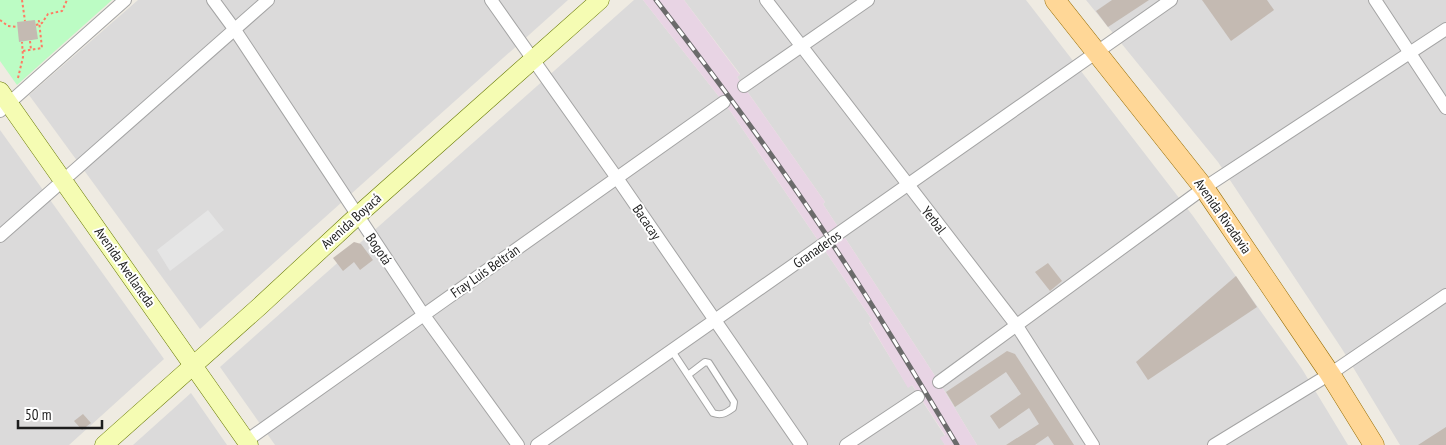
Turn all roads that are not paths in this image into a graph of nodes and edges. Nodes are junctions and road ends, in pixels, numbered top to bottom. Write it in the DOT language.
graph roads {
  1 [pos="125,0"];
  2 [pos="213,0"];
  3 [pos="268,0"];
  4 [pos="491,0"];
  5 [pos="600,0"];
  6 [pos="766,0"];
  7 [pos="868,0"];
  8 [pos="1055,0"];
  9 [pos="1171,0"];
  10 [pos="1375,0"];
  11 [pos="1446,29"];
  12 [pos="235,30"];
  13 [pos="802,47"];
  14 [pos="1096,52"];
  15 [pos="1410,52"];
  16 [pos="534,60"];
  17 [pos="744,86"];
  18 [pos="3,100"];
  19 [pos="724,102"];
  20 [pos="1446,108"];
  21 [pos="617,178"];
  22 [pos="63,179"];
  23 [pos="907,185"];
  24 [pos="1204,188"];
  25 [pos="357,216"];
  26 [pos="0,236"];
  27 [pos="1446,295"];
  28 [pos="423,314"];
  29 [pos="715,321"];
  30 [pos="1016,326"];
  31 [pos="672,352"];
  32 [pos="194,365"];
  33 [pos="1330,374"];
  34 [pos="688,375"];
  35 [pos="939,382"];
  36 [pos="918,397"];
  37 [pos="248,443"];
  38 [pos="104,445"];
  39 [pos="518,445"];
  40 [pos="537,445"];
  41 [pos="801,445"];
  42 [pos="846,445"];
  43 [pos="1093,445"];
  44 [pos="1214,445"];
  45 [pos="1374,445"];
  1 -- 18 [label="street"];
  2 -- 12 [label="street, Bogotá"];
  3 -- 12 [label="street"];
  4 -- 16 [label="street, Bacacay"];
  5 -- 16 [label="main road, Avenida Boyacá"];
  6 -- 13 [label="street, Yerbal"];
  7 -- 13 [label="street"];
  8 -- 14 [label="main road, Avenida Rivadavia"];
  9 -- 14 [label="street, Granaderos"];
  10 -- 15 [label="street"];
  11 -- 15 [label="street"];
  12 -- 22 [label="street"];
  12 -- 25 [label="street, Bogotá"];
  13 -- 17 [label="street"];
  13 -- 23 [label="street, Yerbal"];
  14 -- 23 [label="street, Granaderos"];
  14 -- 24 [label="main road, Avenida Rivadavia"];
  15 -- 20 [label="street"];
  15 -- 24 [label="street"];
  16 -- 21 [label="street, Bacacay"];
  16 -- 25 [label="main road, Avenida Boyacá"];
  18 -- 22 [label="main road, Avenida Avellaneda"];
  19 -- 21 [label="street, Fray Luis Beltrán"];
  21 -- 28 [label="street, Fray Luis Beltrán"];
  21 -- 29 [label="street, Bacacay"];
  22 -- 26 [label="street"];
  22 -- 32 [label="main road, Avenida Avellaneda"];
  23 -- 29 [label="street, Granaderos"];
  23 -- 30 [label="street, Yerbal"];
  24 -- 30 [label="street"];
  24 -- 33 [label="main road, Avenida Rivadavia"];
  25 -- 28 [label="street, Bogotá"];
  25 -- 32 [label="main road, Avenida Boyacá"];
  27 -- 33 [label="street"];
  28 -- 37 [label="street, Fray Luis Beltrán"];
  28 -- 39 [label="street, Bogotá"];
  29 -- 31 [label="street, Granaderos"];
  29 -- 41 [label="street, Bacacay"];
  30 -- 35 [label="street"];
  30 -- 43 [label="street, Yerbal"];
  31 -- 34 [label="lane"];
  31 -- 40 [label="street, Granaderos"];
  32 -- 37 [label="main road, Avenida Avellaneda"];
  32 -- 38 [label="main road, Avenida Boyacá"];
  33 -- 44 [label="street"];
  33 -- 45 [label="main road, Avenida Rivadavia"];
  34 -- 34 [label="lane"];
  36 -- 42 [label="street"];
}
